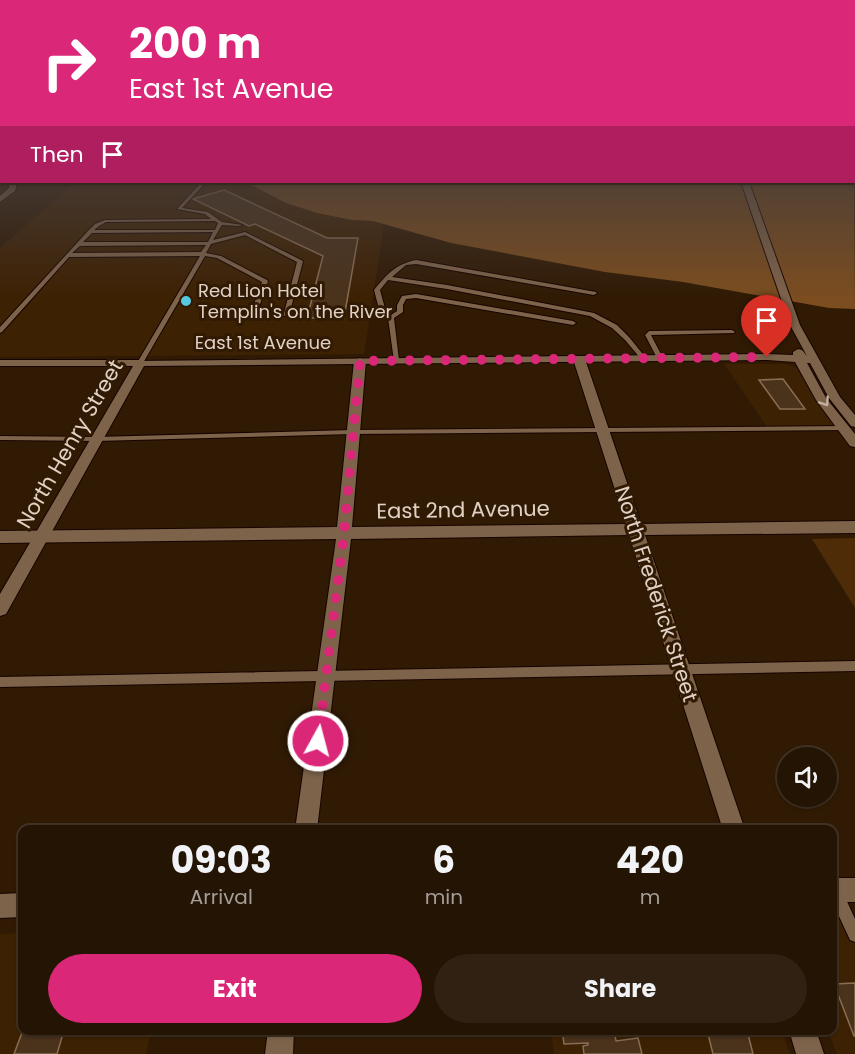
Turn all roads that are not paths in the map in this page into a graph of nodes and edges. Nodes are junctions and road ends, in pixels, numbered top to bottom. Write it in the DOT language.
graph roads {
  1 [pos="187,200"];
  2 [pos="751,200"];
  3 [pos="179,209"];
  4 [pos="171,221"];
  5 [pos="220,222"];
  6 [pos="243,228"];
  7 [pos="216,231"];
  8 [pos="90,232"];
  9 [pos="164,232"];
  10 [pos="156,243"];
  11 [pos="210,243"];
  12 [pos="79,244"];
  13 [pos="203,254"];
  14 [pos="68,255"];
  15 [pos="387,278"];
  16 [pos="594,293"];
  17 [pos="391,317"];
  18 [pos="573,323"];
  19 [pos="795,325"];
  20 [pos="0,331"];
  21 [pos="732,333"];
  22 [pos="579,358"];
  23 [pos="643,358"];
  24 [pos="660,358"];
  25 [pos="799,359"];
  26 [pos="396,360"];
  27 [pos="814,360"];
  28 [pos="360,361"];
  29 [pos="0,363"];
  30 [pos="140,363"];
  31 [pos="849,426"];
  32 [pos="602,429"];
  33 [pos="352,432"];
  34 [pos="0,438"];
  35 [pos="96,439"];
  36 [pos="855,443"];
  37 [pos="855,527"];
  38 [pos="634,529"];
  39 [pos="344,533"];
  40 [pos="0,537"];
  41 [pos="40,537"];
  42 [pos="0,609"];
  43 [pos="855,666"];
  44 [pos="679,668"];
  45 [pos="327,675"];
  46 [pos="0,682"];
  47 [pos="307,825"];
  48 [pos="732,825"];
  49 [pos="841,890"];
  50 [pos="18,905"];
  51 [pos="0,906"];
  52 [pos="855,935"];
  53 [pos="281,1035"];
  54 [pos="804,1035"];
  55 [pos="279,1054"];
  56 [pos="810,1054"];
  1 -- 3 [label="lane"];
  2 -- 19 [label="street"];
  3 -- 4 [label="lane"];
  3 -- 5 [label="lane"];
  4 -- 5 [label="lane"];
  4 -- 8 [label="lane"];
  4 -- 9 [label="lane"];
  5 -- 6 [label="lane"];
  5 -- 7 [label="lane"];
  6 -- 11 [label="lane"];
  6 -- 13 [label="lane"];
  7 -- 9 [label="lane"];
  7 -- 11 [label="lane"];
  8 -- 9 [label="lane"];
  8 -- 12 [label="lane"];
  9 -- 10 [label="lane"];
  10 -- 11 [label="lane"];
  10 -- 12 [label="lane"];
  11 -- 13 [label="lane"];
  12 -- 14 [label="lane"];
  13 -- 14 [label="lane"];
  13 -- 30 [label="lane"];
  14 -- 20 [label="lane"];
  15 -- 16 [label="lane"];
  15 -- 17 [label="lane"];
  15 -- 23 [label="lane"];
  17 -- 18 [label="lane"];
  17 -- 26 [label="lane"];
  19 -- 25 [label="street"];
  19 -- 27 [label="street"];
  21 -- 24 [label="lane"];
  22 -- 23 [label="street, East 1st Avenue"];
  22 -- 26 [label="street, East 1st Avenue"];
  22 -- 32 [label="street, North Frederick Street"];
  23 -- 24 [label="street, East 1st Avenue"];
  24 -- 25 [label="street, East 1st Avenue"];
  25 -- 27 [label="street, East 1st Avenue"];
  25 -- 31 [label="street, one-way"];
  26 -- 28 [label="street, East 1st Avenue"];
  27 -- 31 [label="street"];
  28 -- 30 [label="street, East 1st Avenue"];
  28 -- 33 [label="street"];
  29 -- 30 [label="street, East 1st Avenue"];
  30 -- 35 [label="street, North Henry Street"];
  31 -- 32 [label="lane"];
  31 -- 36 [label="street"];
  32 -- 33 [label="lane"];
  32 -- 38 [label="street, North Frederick Street"];
  33 -- 35 [label="lane"];
  33 -- 39 [label="street"];
  34 -- 35 [label="lane"];
  35 -- 41 [label="street, North Henry Street"];
  37 -- 38 [label="street, East 2nd Avenue"];
  38 -- 39 [label="street, East 2nd Avenue"];
  38 -- 44 [label="street, North Frederick Street"];
  39 -- 41 [label="street, East 2nd Avenue"];
  39 -- 45 [label="street"];
  40 -- 41 [label="street, East 2nd Avenue"];
  41 -- 42 [label="street, North Henry Street"];
  43 -- 44 [label="lane"];
  44 -- 45 [label="lane"];
  44 -- 48 [label="street, North Frederick Street"];
  45 -- 46 [label="lane"];
  45 -- 47 [label="street"];
  49 -- 52 [label="lane"];
  50 -- 51 [label="street"];
  53 -- 55 [label="street"];
  54 -- 56 [label="street"];
}
